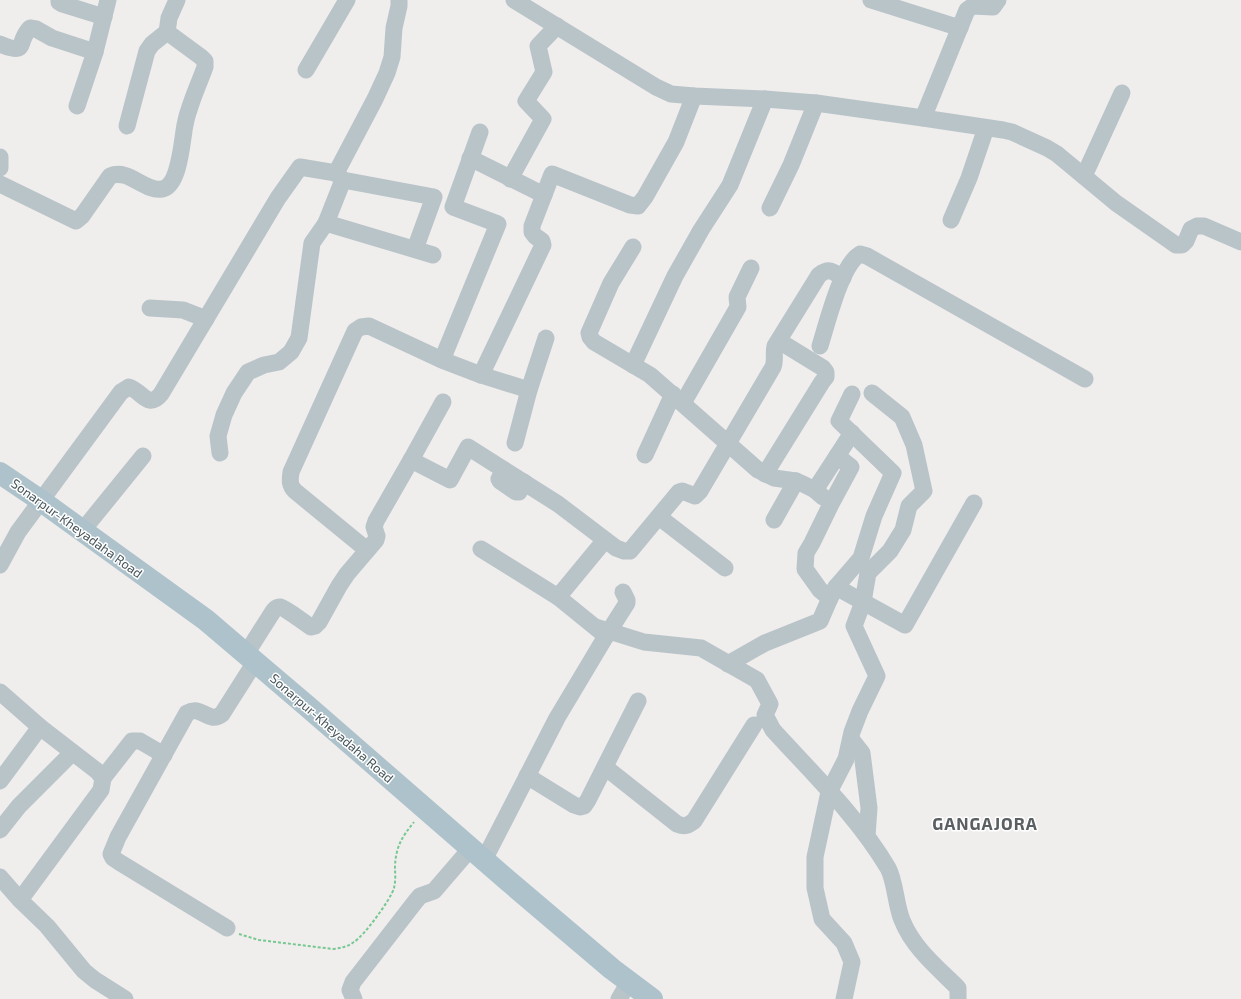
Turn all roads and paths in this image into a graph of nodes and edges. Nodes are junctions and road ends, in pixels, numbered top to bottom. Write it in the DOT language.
graph roads {
  1 [pos="59,0"];
  2 [pos="108,0"];
  3 [pos="177,0"];
  4 [pos="347,0"];
  5 [pos="399,0"];
  6 [pos="514,0"];
  7 [pos="871,0"];
  8 [pos="998,0"];
  9 [pos="532,5"];
  10 [pos="104,17"];
  11 [pos="557,26"];
  12 [pos="960,28"];
  13 [pos="167,32"];
  14 [pos="0,44"];
  15 [pos="95,52"];
  16 [pos="306,70"];
  17 [pos="1122,92"];
  18 [pos="694,96"];
  19 [pos="764,99"];
  20 [pos="816,103"];
  21 [pos="77,106"];
  22 [pos="923,118"];
  23 [pos="126,126"];
  24 [pos="986,128"];
  25 [pos="480,132"];
  26 [pos="0,157"];
  27 [pos="470,158"];
  28 [pos="0,168"];
  29 [pos="1084,176"];
  30 [pos="339,177"];
  31 [pos="510,179"];
  32 [pos="0,184"];
  33 [pos="544,195"];
  34 [pos="770,208"];
  35 [pos="951,220"];
  36 [pos="326,223"];
  37 [pos="1241,242"];
  38 [pos="633,247"];
  39 [pos="415,249"];
  40 [pos="433,255"];
  41 [pos="751,268"];
  42 [pos="843,278"];
  43 [pos="150,308"];
  44 [pos="206,319"];
  45 [pos="546,338"];
  46 [pos="779,341"];
  47 [pos="820,346"];
  48 [pos="442,360"];
  49 [pos="633,365"];
  50 [pos="482,375"];
  51 [pos="1085,378"];
  52 [pos="529,390"];
  53 [pos="872,393"];
  54 [pos="852,394"];
  55 [pos="678,399"];
  56 [pos="443,402"];
  57 [pos="852,433"];
  58 [pos="515,442"];
  59 [pos="728,443"];
  60 [pos="220,453"];
  61 [pos="645,455"];
  62 [pos="143,456"];
  63 [pos="837,456"];
  64 [pos="411,460"];
  65 [pos="0,473"];
  66 [pos="765,474"];
  67 [pos="796,481"];
  68 [pos="815,490"];
  69 [pos="40,500"];
  70 [pos="974,503"];
  71 [pos="831,504"];
  72 [pos="659,517"];
  73 [pos="774,520"];
  74 [pos="83,530"];
  75 [pos="605,540"];
  76 [pos="481,549"];
  77 [pos="367,550"];
  78 [pos="0,565"];
  79 [pos="725,568"];
  80 [pos="622,592"];
  81 [pos="833,592"];
  82 [pos="558,597"];
  83 [pos="863,602"];
  84 [pos="604,631"];
  85 [pos="251,658"];
  86 [pos="728,664"];
  87 [pos="3,701"];
  88 [pos="638,701"];
  89 [pos="754,725"];
  90 [pos="40,727"];
  91 [pos="851,739"];
  92 [pos="72,753"];
  93 [pos="164,754"];
  94 [pos="605,767"];
  95 [pos="527,776"];
  96 [pos="102,778"];
  97 [pos="0,781"];
  98 [pos="829,792"];
  99 [pos="425,808"];
  100 [pos="0,830"];
  101 [pos="867,836"];
  102 [pos="478,854"];
  103 [pos="0,877"];
  104 [pos="20,900"];
  105 [pos="227,928"];
  106 [pos="624,990"];
  107 [pos="125,999"];
  108 [pos="354,999"];
  109 [pos="652,999"];
  110 [pos="844,999"];
  111 [pos="958,999"];
  1 -- 10 [label="street"];
  2 -- 10 [label="street"];
  3 -- 13 [label="street"];
  4 -- 16 [label="street"];
  5 -- 30 [label="street"];
  6 -- 9 [label="street"];
  7 -- 12 [label="street"];
  8 -- 12 [label="street"];
  9 -- 11 [label="street"];
  10 -- 15 [label="street"];
  11 -- 18 [label="street"];
  11 -- 31 [label="street"];
  12 -- 22 [label="street"];
  13 -- 23 [label="street"];
  13 -- 32 [label="street"];
  14 -- 15 [label="street"];
  15 -- 21 [label="street"];
  17 -- 29 [label="street"];
  18 -- 19 [label="street"];
  18 -- 33 [label="street"];
  19 -- 20 [label="street"];
  19 -- 49 [label="street"];
  20 -- 22 [label="street"];
  20 -- 34 [label="street"];
  22 -- 24 [label="street"];
  24 -- 29 [label="street"];
  24 -- 35 [label="street"];
  25 -- 27 [label="street"];
  26 -- 28 [label="street"];
  27 -- 31 [label="street"];
  27 -- 48 [label="street"];
  29 -- 37 [label="street"];
  30 -- 36 [label="street"];
  30 -- 39 [label="street"];
  30 -- 44 [label="street"];
  31 -- 33 [label="street"];
  33 -- 50 [label="street"];
  36 -- 39 [label="street"];
  36 -- 60 [label="street"];
  38 -- 49 [label="street"];
  39 -- 40 [label="street"];
  41 -- 55 [label="street"];
  42 -- 46 [label="street"];
  42 -- 47 [label="street"];
  42 -- 51 [label="street"];
  43 -- 44 [label="street"];
  44 -- 69 [label="street"];
  45 -- 52 [label="street"];
  46 -- 59 [label="street"];
  46 -- 66 [label="street"];
  48 -- 50 [label="street"];
  48 -- 77 [label="street"];
  49 -- 55 [label="street"];
  50 -- 52 [label="street"];
  52 -- 58 [label="street"];
  53 -- 83 [label="street"];
  54 -- 57 [label="street"];
  55 -- 59 [label="street"];
  55 -- 61 [label="street"];
  56 -- 64 [label="street"];
  57 -- 63 [label="street"];
  57 -- 81 [label="street"];
  59 -- 66 [label="street"];
  59 -- 72 [label="street"];
  62 -- 74 [label="street"];
  63 -- 68 [label="street"];
  63 -- 71 [label="street"];
  64 -- 75 [label="street"];
  64 -- 77 [label="street"];
  65 -- 69 [label="main road, Sonarpur-Kheyadaha Road"];
  66 -- 67 [label="street"];
  67 -- 68 [label="street"];
  67 -- 73 [label="street"];
  68 -- 71 [label="street"];
  69 -- 74 [label="main road, Sonarpur-Kheyadaha Road"];
  69 -- 78 [label="street"];
  70 -- 83 [label="street"];
  71 -- 81 [label="street"];
  72 -- 75 [label="street"];
  72 -- 79 [label="street"];
  74 -- 85 [label="main road, Sonarpur-Kheyadaha Road"];
  75 -- 82 [label="street"];
  76 -- 82 [label="street"];
  77 -- 85 [label="street"];
  80 -- 84 [label="street"];
  81 -- 83 [label="street"];
  81 -- 86 [label="street"];
  82 -- 84 [label="street"];
  83 -- 91 [label="street"];
  84 -- 86 [label="street"];
  84 -- 95 [label="street"];
  85 -- 93 [label="street"];
  85 -- 99 [label="main road, Sonarpur-Kheyadaha Road"];
  86 -- 98 [label="street"];
  87 -- 90 [label="street"];
  88 -- 94 [label="street"];
  89 -- 94 [label="street"];
  90 -- 92 [label="street"];
  90 -- 97 [label="street"];
  91 -- 98 [label="street"];
  91 -- 101 [label="street"];
  92 -- 96 [label="street"];
  92 -- 100 [label="street"];
  93 -- 96 [label="street"];
  93 -- 105 [label="street"];
  94 -- 95 [label="street"];
  95 -- 102 [label="street"];
  96 -- 104 [label="street"];
  98 -- 101 [label="street"];
  98 -- 110 [label="street"];
  99 -- 102 [label="main road, Sonarpur-Kheyadaha Road"];
  99 -- 105 [label="path"];
  101 -- 111 [label="street"];
  102 -- 106 [label="main road, Sonarpur-Kheyadaha Road"];
  102 -- 108 [label="street"];
  103 -- 104 [label="street"];
  104 -- 107 [label="street"];
  106 -- 109 [label="main road, Sonarpur-Kheyadaha Road"];
}
